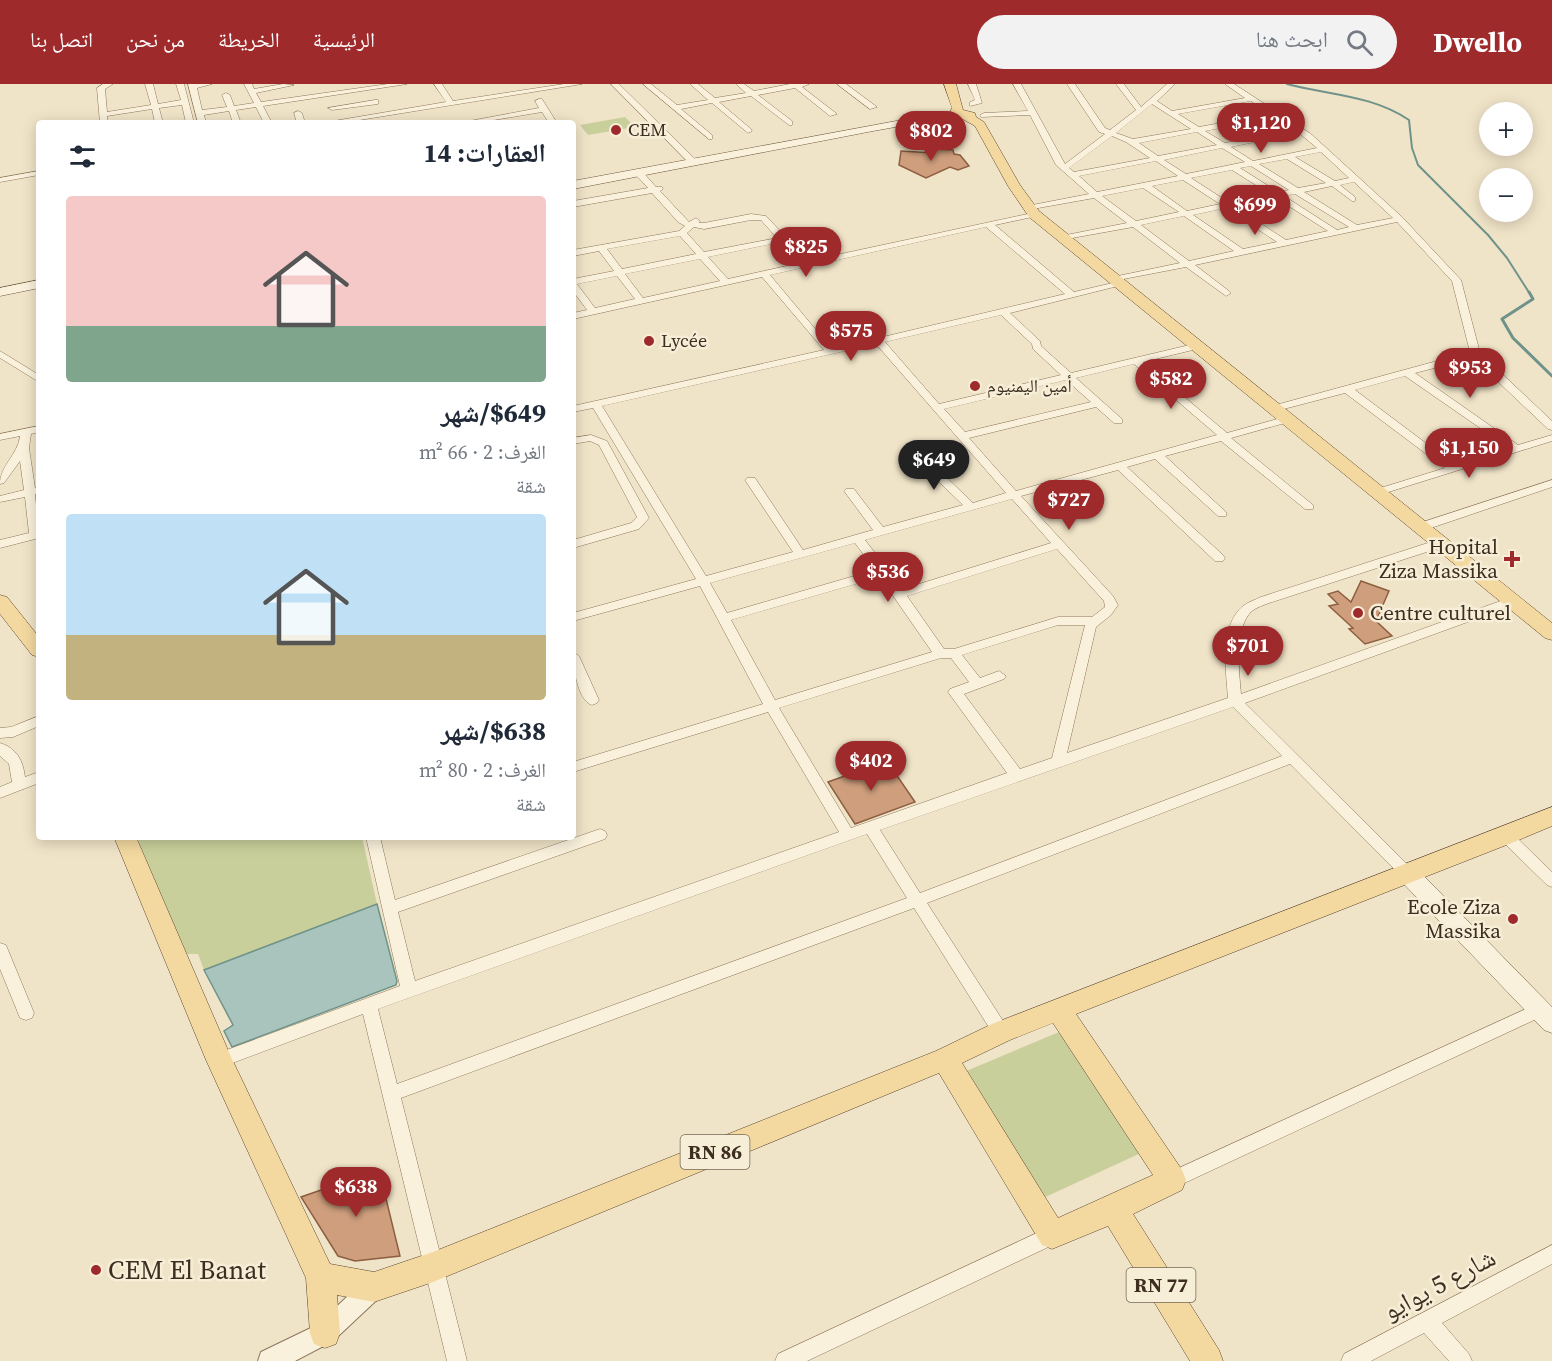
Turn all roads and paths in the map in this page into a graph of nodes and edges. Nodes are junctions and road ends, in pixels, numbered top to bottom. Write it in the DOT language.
graph roads {
  1 [pos="109,84"];
  2 [pos="149,84"];
  3 [pos="180,84"];
  4 [pos="208,84"];
  5 [pos="321,84"];
  6 [pos="403,84"];
  7 [pos="438,84"];
  8 [pos="578,84"];
  9 [pos="615,84"];
  10 [pos="647,84"];
  11 [pos="694,84"];
  12 [pos="740,84"];
  13 [pos="805,84"];
  14 [pos="841,84"];
  15 [pos="950,84"];
  16 [pos="962,84"];
  17 [pos="972,84"];
  18 [pos="1017,84"];
  19 [pos="1071,84"];
  20 [pos="1120,84"];
  21 [pos="1171,84"];
  22 [pos="1229,84"];
  23 [pos="192,85"];
  24 [pos="290,85"];
  25 [pos="795,85"];
  26 [pos="250,88"];
  27 [pos="534,89"];
  28 [pos="751,93"];
  29 [pos="226,95"];
  30 [pos="326,95"];
  31 [pos="1252,99"];
  32 [pos="712,100"];
  33 [pos="185,102"];
  34 [pos="375,102"];
  35 [pos="1152,102"];
  36 [pos="450,103"];
  37 [pos="258,104"];
  38 [pos="154,107"];
  39 [pos="873,107"];
  40 [pos="231,108"];
  41 [pos="332,108"];
  42 [pos="675,108"];
  43 [pos="544,109"];
  44 [pos="1140,110"];
  45 [pos="969,111"];
  46 [pos="405,112"];
  47 [pos="199,113"];
  48 [pos="298,113"];
  49 [pos="1032,113"];
  50 [pos="1171,113"];
  51 [pos="833,114"];
  52 [pos="1276,115"];
  53 [pos="103,119"];
  54 [pos="158,120"];
  55 [pos="189,120"];
  56 [pos="201,120"];
  57 [pos="236,120"];
  58 [pos="266,120"];
  59 [pos="300,120"];
  60 [pos="337,120"];
  61 [pos="351,120"];
  62 [pos="366,120"];
  63 [pos="410,120"];
  64 [pos="480,120"];
  65 [pos="551,120"];
  66 [pos="789,123"];
  67 [pos="1197,129"];
  68 [pos="748,131"];
  69 [pos="1299,131"];
  70 [pos="1112,133"];
  71 [pos="709,137"];
  72 [pos="990,138"];
  73 [pos="1132,142"];
  74 [pos="1222,145"];
  75 [pos="1323,149"];
  76 [pos="1288,156"];
  77 [pos="1157,159"];
  78 [pos="693,162"];
  79 [pos="1252,164"];
  80 [pos="1233,167"];
  81 [pos="1064,168"];
  82 [pos="643,171"];
  83 [pos="36,174"];
  84 [pos="1072,176"];
  85 [pos="1185,177"];
  86 [pos="1357,179"];
  87 [pos="0,180"];
  88 [pos="576,184"];
  89 [pos="1334,184"];
  90 [pos="1145,185"];
  91 [pos="664,188"];
  92 [pos="653,190"];
  93 [pos="1297,191"];
  94 [pos="1096,195"];
  95 [pos="1276,196"];
  96 [pos="1352,199"];
  97 [pos="576,203"];
  98 [pos="1228,205"];
  99 [pos="1032,211"];
  100 [pos="1187,213"];
  101 [pos="1399,219"];
  102 [pos="694,223"];
  103 [pos="988,224"];
  104 [pos="1134,224"];
  105 [pos="1356,228"];
  106 [pos="1335,232"];
  107 [pos="682,233"];
  108 [pos="1064,238"];
  109 [pos="783,239"];
  110 [pos="1284,243"];
  111 [pos="601,248"];
  112 [pos="576,252"];
  113 [pos="1241,252"];
  114 [pos="703,256"];
  115 [pos="810,263"];
  116 [pos="1188,264"];
  117 [pos="620,273"];
  118 [pos="764,273"];
  119 [pos="1119,281"];
  120 [pos="726,282"];
  121 [pos="576,283"];
  122 [pos="36,285"];
  123 [pos="576,288"];
  124 [pos="0,292"];
  125 [pos="1226,293"];
  126 [pos="1072,295"];
  127 [pos="642,302"];
  128 [pos="593,312"];
  129 [pos="1004,312"];
  130 [pos="576,315"];
  131 [pos="879,341"];
  132 [pos="1198,346"];
  133 [pos="830,352"];
  134 [pos="0,354"];
  135 [pos="1475,354"];
  136 [pos="1135,360"];
  137 [pos="1406,372"];
  138 [pos="1070,376"];
  139 [pos="36,377"];
  140 [pos="1349,391"];
  141 [pos="1099,403"];
  142 [pos="596,404"];
  143 [pos="938,407"];
  144 [pos="576,408"];
  145 [pos="1282,414"];
  146 [pos="1118,421"];
  147 [pos="1552,427"];
  148 [pos="36,430"];
  149 [pos="26,432"];
  150 [pos="963,436"];
  151 [pos="1225,437"];
  152 [pos="0,438"];
  153 [pos="1552,438"];
  154 [pos="576,440"];
  155 [pos="24,448"];
  156 [pos="1517,449"];
  157 [pos="917,455"];
  158 [pos="1158,456"];
  159 [pos="1120,466"];
  160 [pos="1454,469"];
  161 [pos="0,480"];
  162 [pos="751,480"];
  163 [pos="1552,483"];
  164 [pos="850,491"];
  165 [pos="34,492"];
  166 [pos="1378,492"];
  167 [pos="1013,494"];
  168 [pos="0,499"];
  169 [pos="971,507"];
  170 [pos="1309,507"];
  171 [pos="1222,514"];
  172 [pos="36,521"];
  173 [pos="1421,527"];
  174 [pos="880,531"];
  175 [pos="36,535"];
  176 [pos="857,538"];
  177 [pos="576,543"];
  178 [pos="1441,543"];
  179 [pos="0,544"];
  180 [pos="1060,544"];
  181 [pos="799,553"];
  182 [pos="1219,558"];
  183 [pos="883,572"];
  184 [pos="703,581"];
  185 [pos="900,594"];
  186 [pos="0,601"];
  187 [pos="1513,601"];
  188 [pos="576,616"];
  189 [pos="723,618"];
  190 [pos="1093,621"];
  191 [pos="1552,633"];
  192 [pos="36,646"];
  193 [pos="947,653"];
  194 [pos="576,663"];
  195 [pos="999,676"];
  196 [pos="977,684"];
  197 [pos="592,700"];
  198 [pos="1235,701"];
  199 [pos="772,707"];
  200 [pos="36,722"];
  201 [pos="0,733"];
  202 [pos="0,748"];
  203 [pos="1292,758"];
  204 [pos="1058,761"];
  205 [pos="576,766"];
  206 [pos="1017,776"];
  207 [pos="36,778"];
  208 [pos="19,784"];
  209 [pos="0,793"];
  210 [pos="1552,816"];
  211 [pos="871,828"];
  212 [pos="848,835"];
  213 [pos="600,836"];
  214 [pos="1506,836"];
  215 [pos="126,840"];
  216 [pos="374,840"];
  217 [pos="1408,874"];
  218 [pos="1552,881"];
  219 [pos="918,900"];
  220 [pos="391,908"];
  221 [pos="0,950"];
  222 [pos="409,990"];
  223 [pos="369,1006"];
  224 [pos="1059,1010"];
  225 [pos="26,1013"];
  226 [pos="1545,1016"];
  227 [pos="1001,1032"];
  228 [pos="945,1059"];
  229 [pos="219,1060"];
  230 [pos="391,1094"];
  231 [pos="1172,1180"];
  232 [pos="1114,1209"];
  233 [pos="1052,1235"];
  234 [pos="1552,1254"];
  235 [pos="434,1267"];
  236 [pos="321,1277"];
  237 [pos="374,1287"];
  238 [pos="1427,1321"];
  239 [pos="325,1333"];
  240 [pos="270,1361"];
  241 [pos="457,1361"];
  242 [pos="785,1361"];
  243 [pos="1208,1361"];
  244 [pos="1351,1361"];
  245 [pos="1462,1361"];
  1 -- 53 [label="street"];
  2 -- 38 [label="street"];
  3 -- 33 [label="street"];
  4 -- 23 [label="street"];
  5 -- 30 [label="street"];
  6 -- 30 [label="street"];
  7 -- 36 [label="street"];
  8 -- 27 [label="street"];
  9 -- 78 [label="street"];
  10 -- 42 [label="street"];
  11 -- 32 [label="street"];
  12 -- 28 [label="street"];
  13 -- 25 [label="street"];
  14 -- 39 [label="street"];
  15 -- 45 [label="main road"];
  16 -- 45 [label="main road"];
  17 -- 45 [label="street"];
  18 -- 49 [label="street"];
  19 -- 70 [label="street"];
  20 -- 44 [label="street"];
  21 -- 35 [label="street"];
  22 -- 31 [label="street"];
  23 -- 47 [label="street"];
  24 -- 26 [label="street"];
  25 -- 28 [label="street"];
  25 -- 51 [label="street"];
  26 -- 37 [label="street"];
  27 -- 36 [label="street"];
  27 -- 43 [label="street"];
  27 -- 46 [label="street"];
  28 -- 32 [label="street"];
  28 -- 66 [label="street"];
  29 -- 40 [label="street"];
  30 -- 37 [label="street"];
  30 -- 41 [label="street"];
  31 -- 50 [label="street"];
  31 -- 52 [label="street"];
  32 -- 42 [label="street"];
  32 -- 68 [label="street"];
  33 -- 38 [label="street"];
  33 -- 55 [label="street"];
  34 -- 41 [label="street"];
  35 -- 44 [label="street"];
  35 -- 50 [label="street"];
  36 -- 46 [label="street"];
  37 -- 40 [label="street"];
  37 -- 58 [label="street"];
  38 -- 53 [label="street"];
  38 -- 54 [label="street"];
  40 -- 47 [label="street"];
  40 -- 57 [label="street"];
  41 -- 60 [label="street"];
  42 -- 71 [label="street"];
  43 -- 64 [label="street"];
  43 -- 65 [label="street"];
  44 -- 70 [label="street"];
  45 -- 49 [label="street"];
  45 -- 72 [label="main road"];
  45 -- 72 [label="main road"];
  45 -- 78 [label="main road"];
  46 -- 61 [label="street"];
  46 -- 62 [label="street"];
  46 -- 63 [label="street"];
  47 -- 56 [label="street"];
  48 -- 59 [label="street"];
  49 -- 81 [label="street"];
  50 -- 67 [label="street"];
  52 -- 67 [label="street"];
  52 -- 69 [label="street"];
  67 -- 73 [label="street"];
  67 -- 74 [label="street"];
  69 -- 74 [label="street"];
  69 -- 75 [label="street"];
  70 -- 73 [label="street"];
  70 -- 81 [label="street"];
  72 -- 99 [label="main road"];
  73 -- 77 [label="street"];
  74 -- 77 [label="street"];
  74 -- 79 [label="street"];
  75 -- 76 [label="street"];
  75 -- 86 [label="street"];
  76 -- 79 [label="street"];
  76 -- 89 [label="street"];
  77 -- 84 [label="street"];
  77 -- 85 [label="street"];
  78 -- 82 [label="main road"];
  79 -- 80 [label="street"];
  79 -- 93 [label="street"];
  80 -- 85 [label="street"];
  80 -- 95 [label="street"];
  81 -- 84 [label="street"];
  82 -- 88 [label="main road"];
  82 -- 91 [label="street"];
  82 -- 92 [label="street"];
  83 -- 87 [label="street"];
  84 -- 94 [label="street"];
  85 -- 90 [label="street"];
  85 -- 98 [label="street"];
  86 -- 89 [label="street"];
  86 -- 101 [label="street"];
  89 -- 93 [label="street"];
  89 -- 96 [label="street"];
  90 -- 94 [label="street"];
  90 -- 100 [label="street"];
  91 -- 92 [label="street"];
  91 -- 102 [label="street"];
  92 -- 97 [label="street"];
  92 -- 102 [label="street"];
  93 -- 95 [label="street"];
  93 -- 105 [label="street"];
  94 -- 99 [label="street"];
  94 -- 104 [label="street"];
  95 -- 98 [label="street"];
  95 -- 106 [label="street"];
  98 -- 100 [label="street"];
  98 -- 110 [label="street"];
  99 -- 103 [label="street"];
  99 -- 108 [label="main road"];
  100 -- 104 [label="street"];
  100 -- 113 [label="street"];
  101 -- 105 [label="street"];
  101 -- 135 [label="street"];
  102 -- 107 [label="street"];
  102 -- 109 [label="street"];
  102 -- 115 [label="street"];
  103 -- 115 [label="street"];
  103 -- 126 [label="street"];
  104 -- 108 [label="street"];
  104 -- 116 [label="street"];
  105 -- 106 [label="street"];
  106 -- 110 [label="street"];
  107 -- 111 [label="street"];
  107 -- 114 [label="street"];
  108 -- 119 [label="main road"];
  109 -- 114 [label="street"];
  109 -- 115 [label="street"];
  110 -- 113 [label="street"];
  111 -- 112 [label="street"];
  111 -- 117 [label="street"];
  113 -- 116 [label="street"];
  114 -- 117 [label="street"];
  114 -- 120 [label="street"];
  115 -- 118 [label="street"];
  116 -- 119 [label="street"];
  116 -- 125 [label="street"];
  117 -- 121 [label="street"];
  117 -- 127 [label="street"];
  118 -- 120 [label="street"];
  118 -- 133 [label="street"];
  119 -- 126 [label="street"];
  119 -- 132 [label="main road"];
  120 -- 127 [label="street"];
  122 -- 124 [label="main road"];
  123 -- 128 [label="street"];
  126 -- 129 [label="street"];
  127 -- 128 [label="street"];
  128 -- 130 [label="street"];
  129 -- 131 [label="street"];
  129 -- 138 [label="street"];
  131 -- 133 [label="street"];
  131 -- 143 [label="street"];
  132 -- 136 [label="street"];
  132 -- 145 [label="main road"];
  133 -- 142 [label="street"];
  134 -- 139 [label="street"];
  135 -- 137 [label="street"];
  135 -- 147 [label="street"];
  136 -- 138 [label="street"];
  136 -- 151 [label="street"];
  137 -- 140 [label="street"];
  137 -- 156 [label="street"];
  138 -- 141 [label="street"];
  138 -- 143 [label="street"];
  140 -- 145 [label="street"];
  140 -- 160 [label="street"];
  141 -- 146 [label="street"];
  141 -- 150 [label="street"];
  142 -- 144 [label="street"];
  142 -- 184 [label="street"];
  143 -- 150 [label="street"];
  145 -- 151 [label="street"];
  145 -- 166 [label="main road"];
  148 -- 149 [label="street"];
  149 -- 152 [label="street"];
  149 -- 155 [label="street"];
  150 -- 167 [label="street"];
  151 -- 158 [label="street"];
  151 -- 170 [label="street"];
  153 -- 156 [label="street"];
  154 -- 177 [label="street"];
  155 -- 161 [label="street"];
  155 -- 165 [label="street"];
  156 -- 160 [label="street"];
  157 -- 169 [label="street"];
  158 -- 159 [label="street"];
  158 -- 171 [label="street"];
  159 -- 167 [label="street"];
  159 -- 182 [label="street"];
  160 -- 166 [label="street"];
  162 -- 181 [label="street"];
  163 -- 173 [label="street"];
  164 -- 174 [label="street"];
  165 -- 168 [label="street"];
  165 -- 172 [label="street"];
  166 -- 173 [label="main road"];
  167 -- 169 [label="street"];
  167 -- 180 [label="street"];
  169 -- 174 [label="street"];
  173 -- 178 [label="main road"];
  174 -- 176 [label="street"];
  175 -- 179 [label="street"];
  176 -- 181 [label="street"];
  176 -- 183 [label="street"];
  178 -- 187 [label="main road"];
  178 -- 198 [label="street"];
  180 -- 185 [label="street"];
  180 -- 190 [label="street"];
  181 -- 184 [label="street"];
  183 -- 185 [label="street"];
  183 -- 189 [label="street"];
  184 -- 188 [label="street"];
  184 -- 189 [label="street"];
  185 -- 193 [label="street"];
  186 -- 192 [label="main road"];
  187 -- 191 [label="main road"];
  187 -- 198 [label="street"];
  189 -- 199 [label="street"];
  190 -- 193 [label="street"];
  190 -- 204 [label="street"];
  193 -- 196 [label="street"];
  193 -- 199 [label="street"];
  194 -- 197 [label="street"];
  195 -- 196 [label="street"];
  196 -- 206 [label="street"];
  198 -- 203 [label="street"];
  198 -- 204 [label="street"];
  199 -- 205 [label="street"];
  199 -- 212 [label="street"];
  200 -- 201 [label="street"];
  202 -- 208 [label="street"];
  203 -- 217 [label="street"];
  203 -- 219 [label="street"];
  204 -- 206 [label="street"];
  206 -- 211 [label="street"];
  207 -- 208 [label="street"];
  208 -- 209 [label="street"];
  210 -- 214 [label="main road, RN 86"];
  211 -- 212 [label="street"];
  211 -- 219 [label="street"];
  212 -- 222 [label="street"];
  213 -- 220 [label="street"];
  214 -- 217 [label="main road, RN 86"];
  214 -- 218 [label="street"];
  215 -- 229 [label="main road"];
  216 -- 220 [label="street"];
  217 -- 224 [label="main road, RN 86"];
  217 -- 226 [label="main road"];
  219 -- 227 [label="street"];
  219 -- 230 [label="street"];
  220 -- 222 [label="street"];
  221 -- 225 [label="street"];
  222 -- 223 [label="street"];
  223 -- 229 [label="street"];
  223 -- 230 [label="street"];
  224 -- 227 [label="main road, RN 86"];
  224 -- 231 [label="main road"];
  226 -- 231 [label="street"];
  227 -- 228 [label="main road, RN 86"];
  228 -- 233 [label="main road"];
  228 -- 235 [label="main road, RN 86"];
  229 -- 236 [label="main road"];
  230 -- 235 [label="street"];
  231 -- 232 [label="main road"];
  232 -- 233 [label="main road"];
  232 -- 243 [label="main road, RN 77"];
  233 -- 242 [label="street"];
  234 -- 238 [label="street, شارع 5 يوايو"];
  235 -- 237 [label="main road, RN 86"];
  235 -- 241 [label="street"];
  236 -- 237 [label="main road, RN 86"];
  236 -- 239 [label="main road"];
  237 -- 239 [label="street"];
  238 -- 244 [label="street, شارع 5 يوايو"];
  238 -- 245 [label="street"];
  239 -- 240 [label="street"];
}
